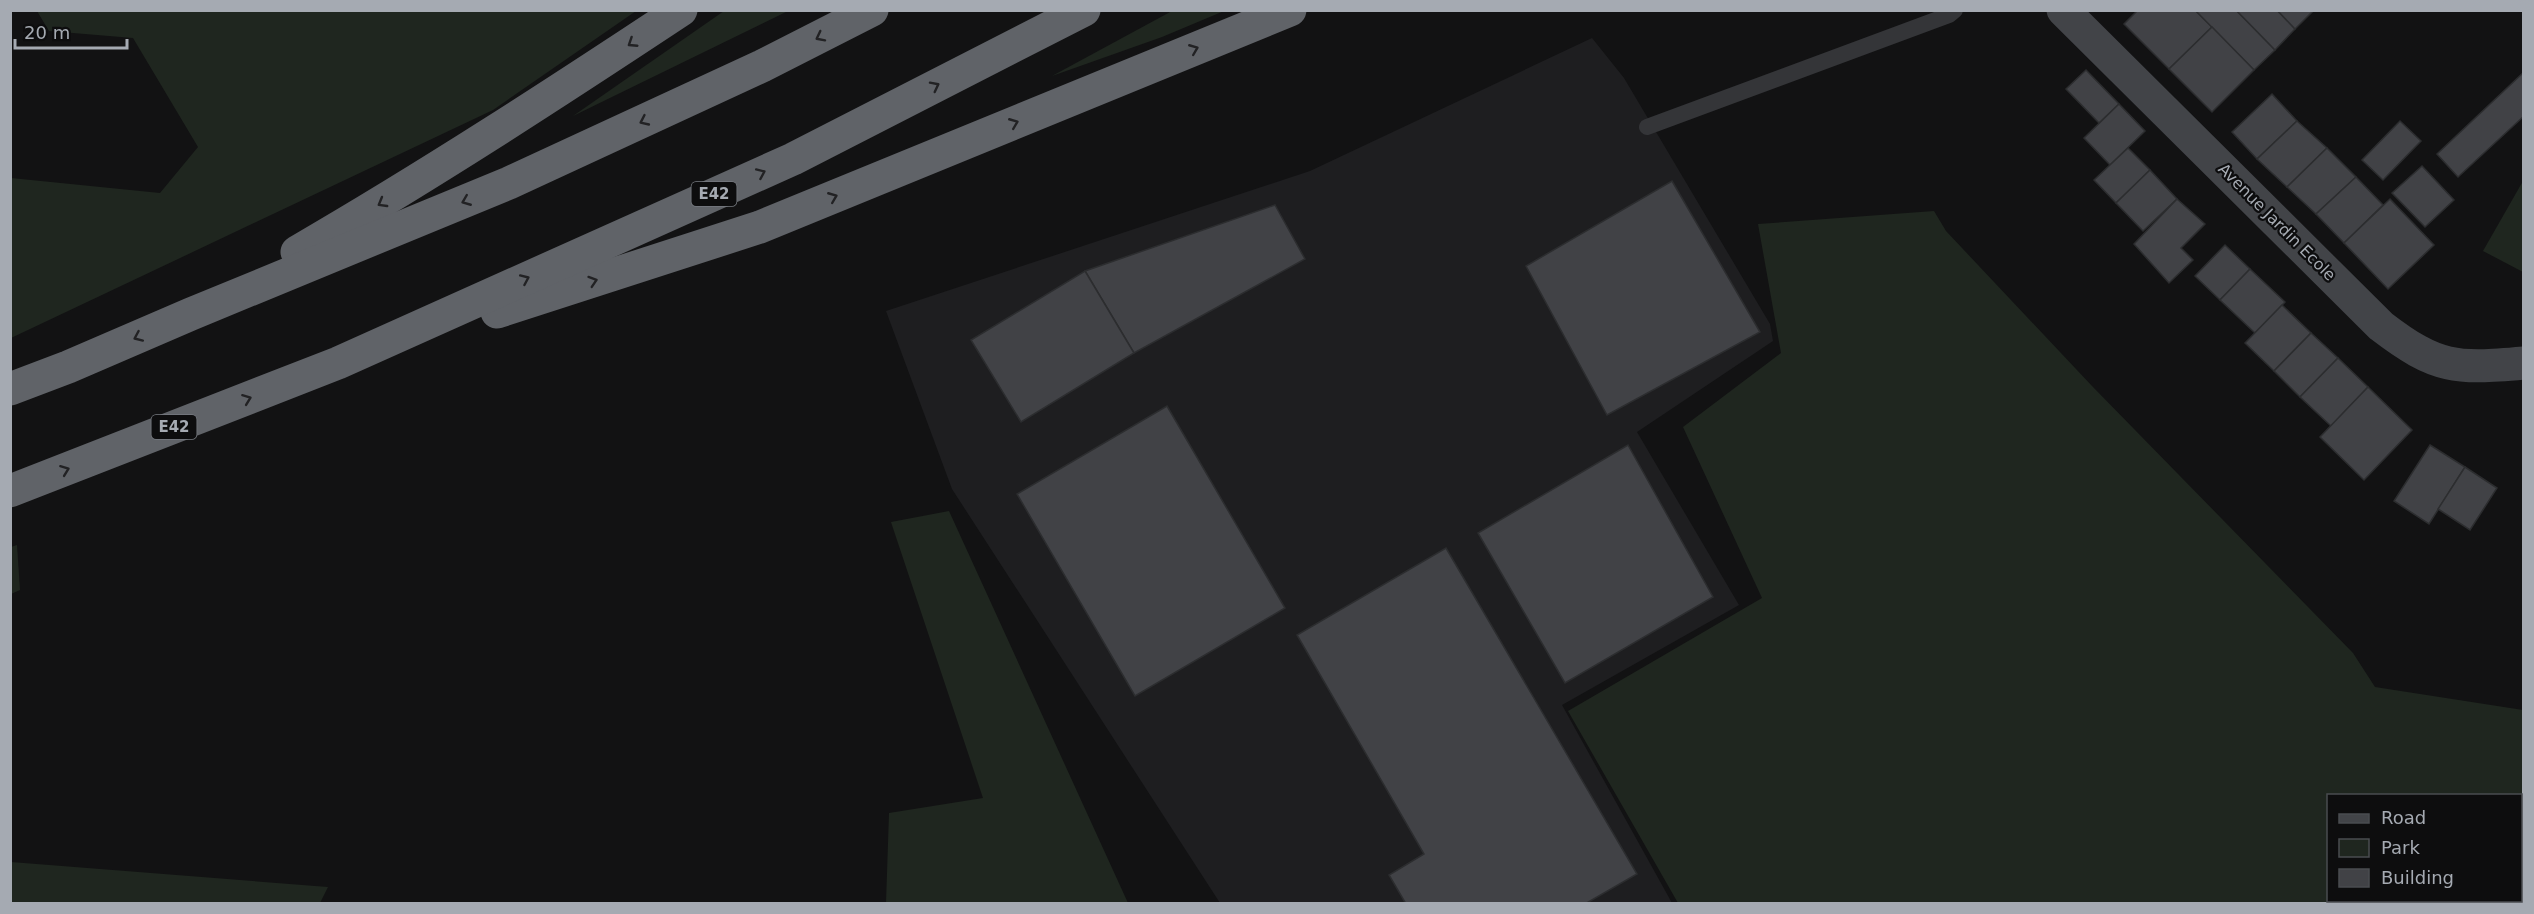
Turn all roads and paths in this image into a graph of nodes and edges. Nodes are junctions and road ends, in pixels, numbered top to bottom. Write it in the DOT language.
graph roads {
  1 [pos="681,10"];
  2 [pos="872,10"];
  3 [pos="1084,10"];
  4 [pos="1290,10"];
  5 [pos="1955,10"];
  6 [pos="2063,10"];
  7 [pos="1647,127"];
  8 [pos="191,314"];
  9 [pos="338,363"];
  10 [pos="2523,363"];
  11 [pos="10,389"];
  12 [pos="10,490"];
  1 -- 8 [label="highway, one-way"];
  2 -- 8 [label="highway, one-way"];
  9 -- 3 [label="highway, E42, one-way"];
  9 -- 4 [label="highway, one-way"];
  5 -- 7 [label="lane"];
  6 -- 10 [label="street, Avenue Jardin Ecole"];
  8 -- 11 [label="highway, one-way"];
  12 -- 9 [label="highway, E42, one-way"];
}
